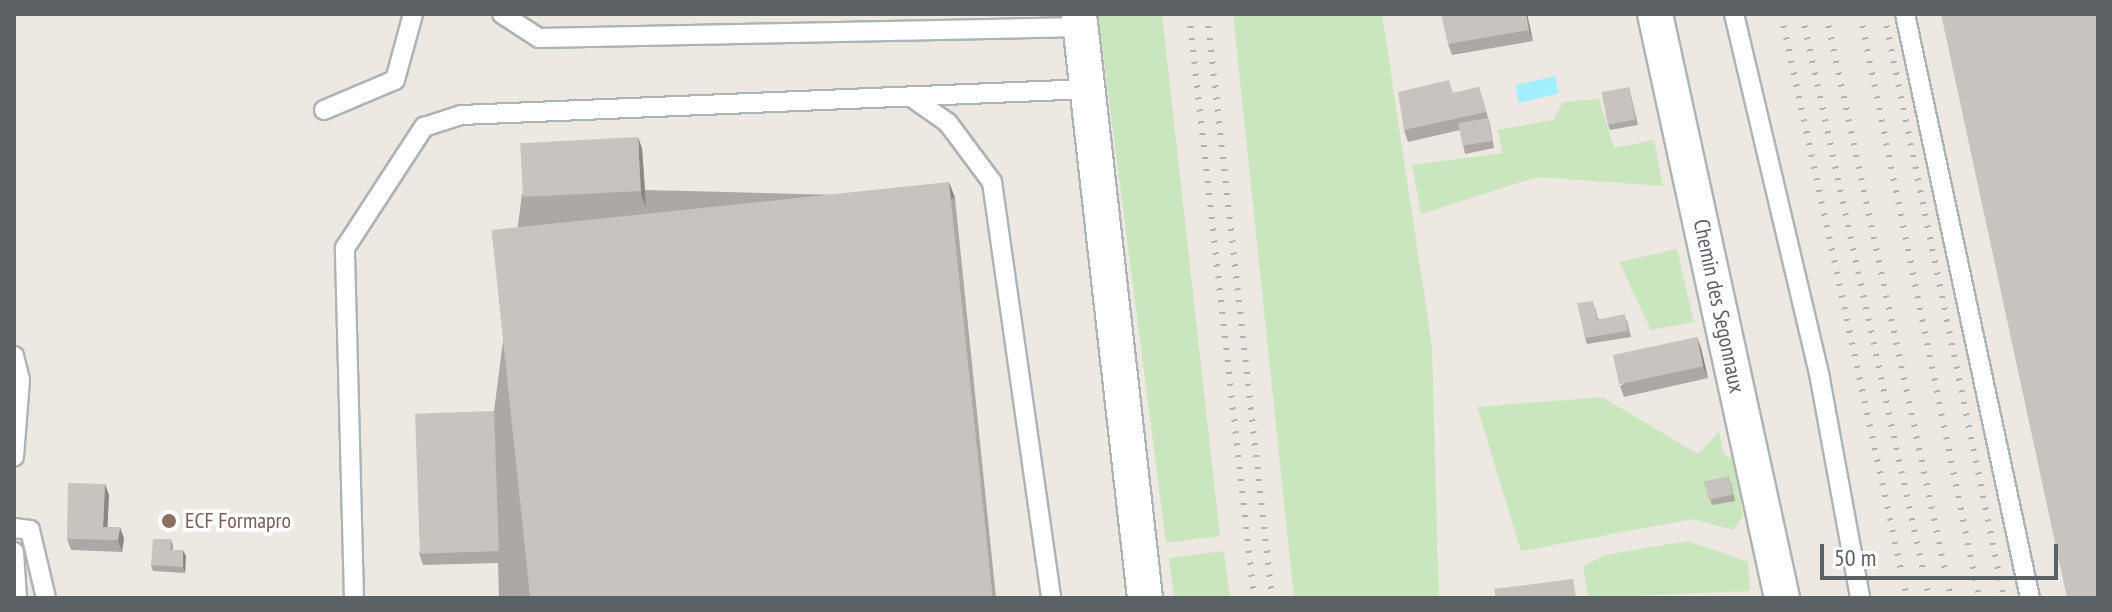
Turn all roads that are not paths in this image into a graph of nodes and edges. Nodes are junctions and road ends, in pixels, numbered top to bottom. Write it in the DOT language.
graph roads {
  1 [pos="413,14"];
  2 [pos="502,14"];
  3 [pos="1655,14"];
  4 [pos="1734,14"];
  5 [pos="1905,14"];
  6 [pos="1079,20"];
  7 [pos="898,23"];
  8 [pos="1088,89"];
  9 [pos="914,99"];
  10 [pos="324,110"];
  11 [pos="14,356"];
  12 [pos="14,457"];
  13 [pos="14,528"];
  14 [pos="14,552"];
  15 [pos="17,598"];
  16 [pos="46,598"];
  17 [pos="354,598"];
  18 [pos="1051,598"];
  19 [pos="1145,598"];
  20 [pos="1782,598"];
  21 [pos="1860,598"];
  22 [pos="2030,598"];
  1 -- 10 [label="lane"];
  2 -- 7 [label="lane"];
  3 -- 20 [label="street, Chemin des Segonnaux"];
  4 -- 21 [label="lane"];
  5 -- 22 [label="lane"];
  6 -- 7 [label="lane"];
  6 -- 8 [label="street"];
  8 -- 9 [label="lane"];
  8 -- 19 [label="street"];
  9 -- 17 [label="lane"];
  9 -- 18 [label="lane"];
  11 -- 12 [label="lane"];
  13 -- 16 [label="lane"];
  14 -- 15 [label="lane"];
}
